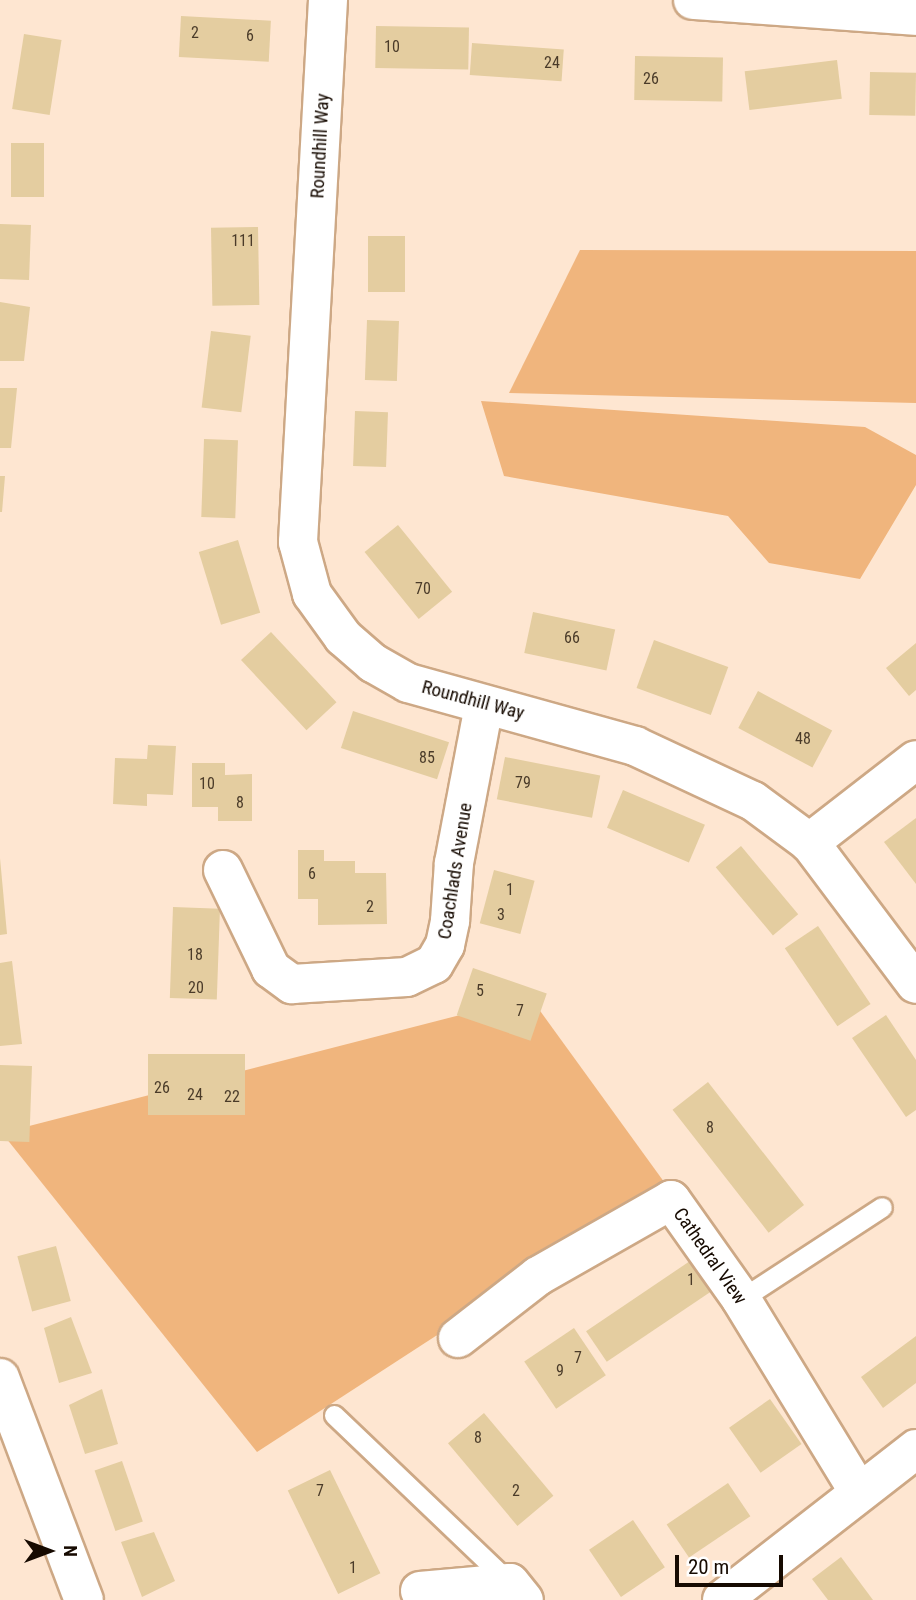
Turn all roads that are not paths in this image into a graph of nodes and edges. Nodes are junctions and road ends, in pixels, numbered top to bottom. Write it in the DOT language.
graph roads {
  1 [pos="328,0"];
  2 [pos="693,0"];
  3 [pos="916,16"];
  4 [pos="484,706"];
  5 [pos="916,760"];
  6 [pos="809,843"];
  7 [pos="223,870"];
  8 [pos="916,984"];
  9 [pos="882,1207"];
  10 [pos="741,1299"];
  11 [pos="458,1338"];
  12 [pos="0,1378"];
  13 [pos="334,1415"];
  14 [pos="916,1449"];
  15 [pos="859,1492"];
  16 [pos="420,1591"];
  17 [pos="517,1591"];
  18 [pos="84,1600"];
  19 [pos="722,1600"];
  1 -- 4 [label="street, Roundhill Way"];
  2 -- 3 [label="street"];
  4 -- 6 [label="street, Roundhill Way"];
  4 -- 7 [label="street, Coachlads Avenue"];
  5 -- 6 [label="street"];
  6 -- 8 [label="street, Roundhill Way"];
  9 -- 10 [label="lane"];
  10 -- 11 [label="street, Cathedral View"];
  10 -- 15 [label="street, Cathedral View"];
  12 -- 18 [label="street"];
  13 -- 17 [label="lane"];
  14 -- 15 [label="street"];
  15 -- 19 [label="street"];
  16 -- 17 [label="street"];
}
